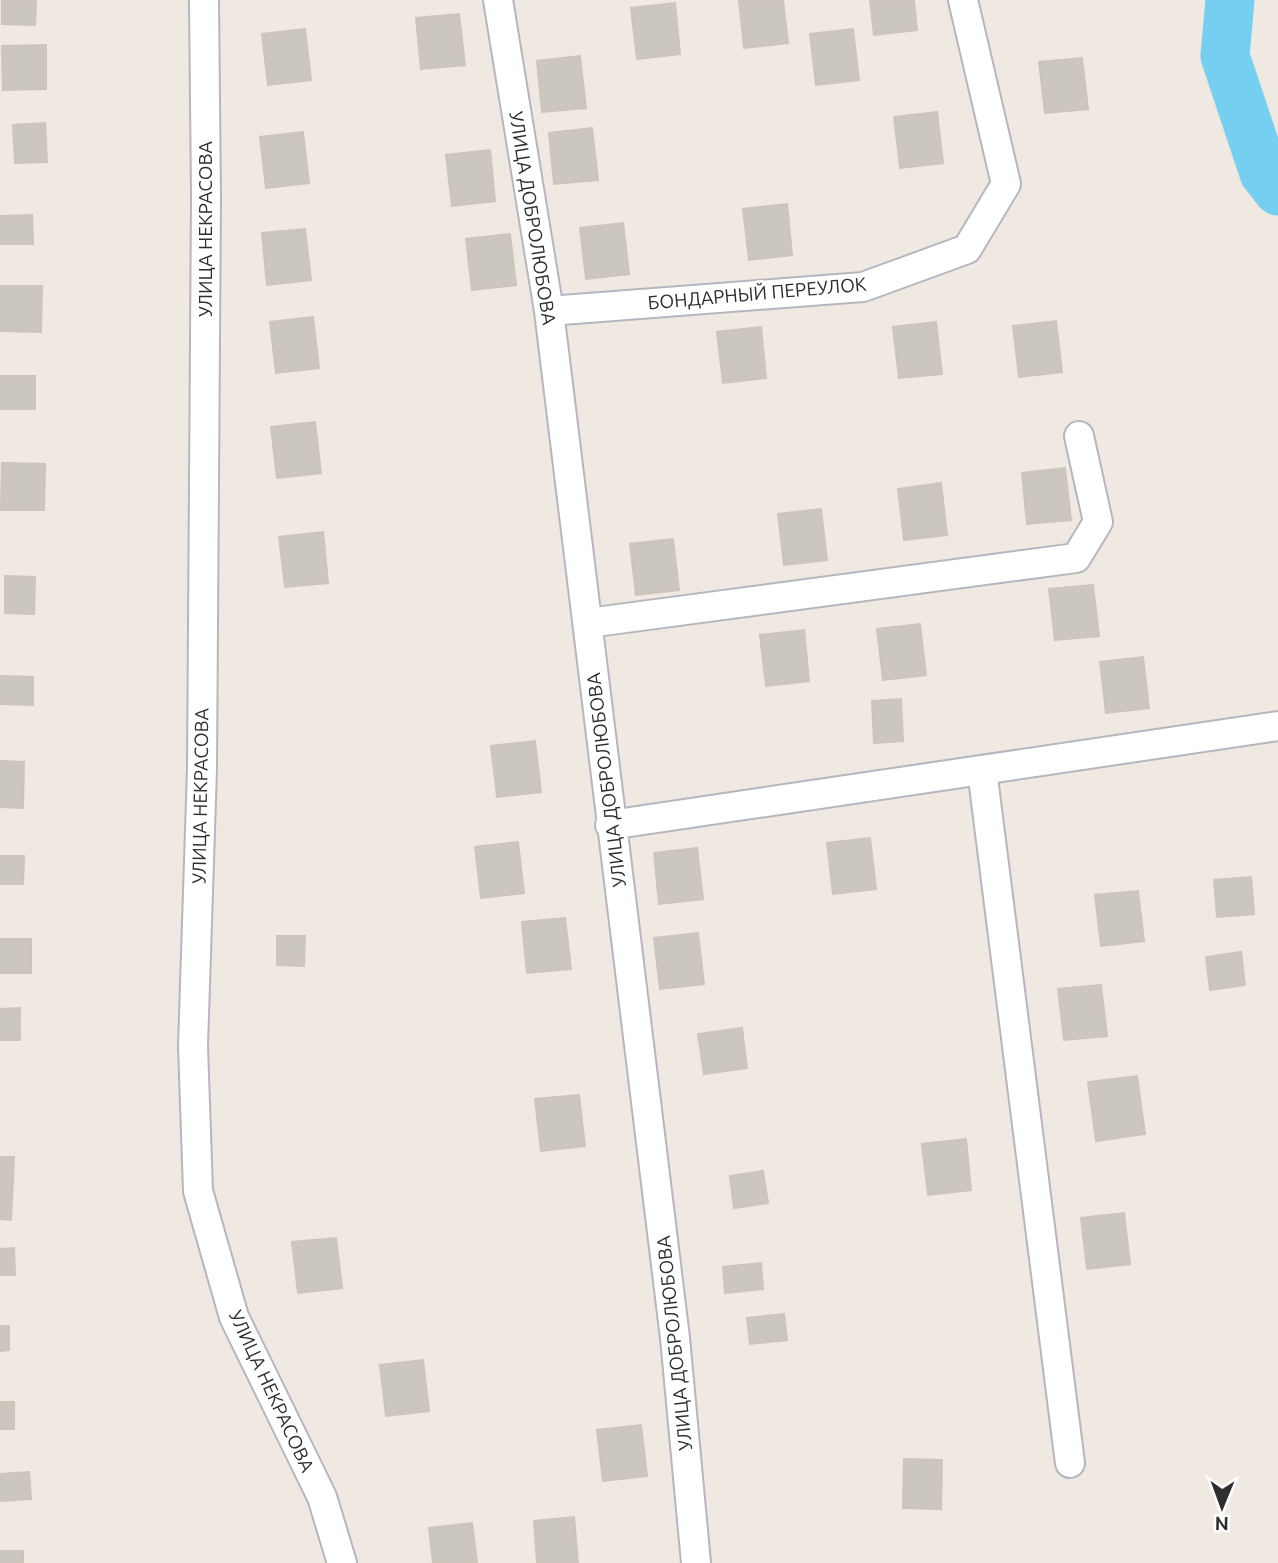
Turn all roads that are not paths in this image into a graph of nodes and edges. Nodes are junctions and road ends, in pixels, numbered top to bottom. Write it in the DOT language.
graph roads {
  1 [pos="204,0"];
  2 [pos="498,0"];
  3 [pos="963,0"];
  4 [pos="549,311"];
  5 [pos="1079,436"];
  6 [pos="588,623"];
  7 [pos="1278,726"];
  8 [pos="982,770"];
  9 [pos="610,825"];
  10 [pos="1070,1463"];
  11 [pos="342,1563"];
  12 [pos="696,1563"];
  1 -- 11 [label="street, УЛИЦА НЕКРАСОВА"];
  2 -- 4 [label="street, УЛИЦА ДОБРОЛЮБОВА"];
  3 -- 4 [label="street, БОНДАРНЫЙ ПЕРЕУЛОК"];
  4 -- 6 [label="street, УЛИЦА ДОБРОЛЮБОВА"];
  5 -- 6 [label="street"];
  6 -- 9 [label="street, УЛИЦА ДОБРОЛЮБОВА"];
  7 -- 8 [label="street"];
  8 -- 9 [label="street"];
  8 -- 10 [label="street"];
  9 -- 12 [label="street, УЛИЦА ДОБРОЛЮБОВА"];
}
